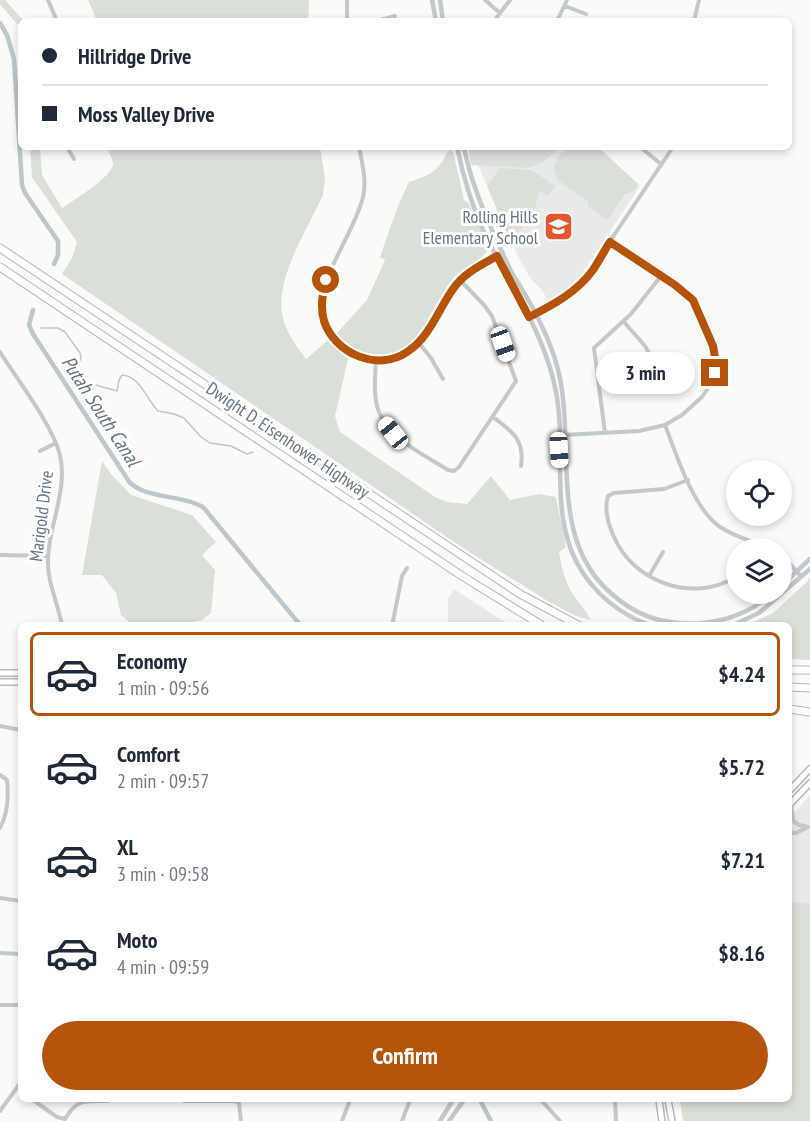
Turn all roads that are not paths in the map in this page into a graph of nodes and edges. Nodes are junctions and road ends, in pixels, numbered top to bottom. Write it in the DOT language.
graph roads {
  1 [pos="48,0"];
  2 [pos="348,0"];
  3 [pos="432,0"];
  4 [pos="440,0"];
  5 [pos="485,0"];
  6 [pos="510,0"];
  7 [pos="567,0"];
  8 [pos="699,0"];
  9 [pos="566,6"];
  10 [pos="500,13"];
  11 [pos="586,14"];
  12 [pos="395,16"];
  13 [pos="56,18"];
  14 [pos="347,18"];
  15 [pos="388,18"];
  16 [pos="435,18"];
  17 [pos="443,18"];
  18 [pos="496,18"];
  19 [pos="559,18"];
  20 [pos="695,18"];
  21 [pos="69,150"];
  22 [pos="359,150"];
  23 [pos="458,150"];
  24 [pos="465,150"];
  25 [pos="644,150"];
  26 [pos="670,150"];
  27 [pos="74,159"];
  28 [pos="661,164"];
  29 [pos="610,242"];
  30 [pos="0,248"];
  31 [pos="503,253"];
  32 [pos="497,256"];
  33 [pos="0,267"];
  34 [pos="661,276"];
  35 [pos="460,280"];
  36 [pos="535,314"];
  37 [pos="529,317"];
  38 [pos="624,322"];
  39 [pos="419,343"];
  40 [pos="0,352"];
  41 [pos="376,360"];
  42 [pos="653,360"];
  43 [pos="443,379"];
  44 [pos="493,417"];
  45 [pos="665,425"];
  46 [pos="604,433"];
  47 [pos="562,435"];
  48 [pos="56,443"];
  49 [pos="40,451"];
  50 [pos="521,466"];
  51 [pos="688,480"];
  52 [pos="743,538"];
  53 [pos="663,552"];
  54 [pos="0,555"];
  55 [pos="48,556"];
  56 [pos="810,559"];
  57 [pos="792,566"];
  58 [pos="407,568"];
  59 [pos="810,569"];
  60 [pos="797,571"];
  61 [pos="649,576"];
  62 [pos="792,576"];
  63 [pos="801,576"];
  64 [pos="726,582"];
  65 [pos="792,584"];
  66 [pos="758,604"];
  67 [pos="769,604"];
  68 [pos="61,622"];
  69 [pos="393,622"];
  70 [pos="537,622"];
  71 [pos="572,622"];
  72 [pos="643,622"];
  73 [pos="666,622"];
  74 [pos="713,622"];
  75 [pos="740,622"];
  76 [pos="792,670"];
  77 [pos="810,670"];
  78 [pos="0,673"];
  79 [pos="18,673"];
  80 [pos="0,682"];
  81 [pos="18,682"];
  82 [pos="792,687"];
  83 [pos="810,688"];
  84 [pos="792,707"];
  85 [pos="810,710"];
  86 [pos="0,726"];
  87 [pos="18,729"];
  88 [pos="810,769"];
  89 [pos="0,776"];
  90 [pos="810,783"];
  91 [pos="792,788"];
  92 [pos="792,803"];
  93 [pos="792,816"];
  94 [pos="809,826"];
  95 [pos="0,828"];
  96 [pos="792,833"];
  97 [pos="0,898"];
  98 [pos="18,901"];
  99 [pos="0,953"];
  100 [pos="18,954"];
  101 [pos="0,1005"];
  102 [pos="18,1005"];
  103 [pos="18,1091"];
  104 [pos="36,1102"];
  105 [pos="80,1102"];
  106 [pos="236,1102"];
  107 [pos="349,1102"];
  108 [pos="409,1102"];
  109 [pos="452,1102"];
  110 [pos="463,1102"];
  111 [pos="543,1102"];
  112 [pos="615,1102"];
  113 [pos="659,1102"];
  114 [pos="669,1102"];
  115 [pos="0,1111"];
  116 [pos="241,1121"];
  117 [pos="342,1121"];
  118 [pos="402,1121"];
  119 [pos="440,1121"];
  120 [pos="449,1121"];
  121 [pos="560,1121"];
  122 [pos="616,1121"];
  123 [pos="662,1121"];
  124 [pos="672,1121"];
  1 -- 13 [label="street"];
  2 -- 14 [label="street"];
  3 -- 16 [label="street"];
  4 -- 17 [label="street"];
  5 -- 10 [label="street"];
  6 -- 10 [label="street"];
  7 -- 9 [label="street"];
  8 -- 20 [label="street"];
  9 -- 11 [label="street"];
  9 -- 19 [label="street"];
  10 -- 18 [label="street"];
  12 -- 15 [label="street"];
  21 -- 27 [label="street"];
  22 -- 41 [label="street"];
  23 -- 32 [label="street"];
  24 -- 31 [label="street"];
  25 -- 28 [label="street"];
  26 -- 28 [label="street"];
  28 -- 29 [label="street"];
  29 -- 34 [label="street"];
  29 -- 36 [label="street"];
  30 -- 71 [label="highway, Dwight D. Eisenhower Highway"];
  31 -- 32 [label="street"];
  31 -- 36 [label="street"];
  32 -- 35 [label="street"];
  32 -- 37 [label="street"];
  33 -- 70 [label="highway, Dwight D. Eisenhower Highway"];
  34 -- 38 [label="street"];
  34 -- 45 [label="street"];
  35 -- 39 [label="street"];
  35 -- 44 [label="street"];
  36 -- 37 [label="street"];
  36 -- 47 [label="street"];
  37 -- 47 [label="street"];
  38 -- 42 [label="street"];
  38 -- 46 [label="street"];
  39 -- 41 [label="street"];
  39 -- 43 [label="street"];
  40 -- 48 [label="street, Marigold Drive"];
  41 -- 44 [label="street"];
  44 -- 50 [label="street"];
  45 -- 46 [label="street"];
  45 -- 51 [label="street"];
  46 -- 47 [label="street"];
  47 -- 72 [label="street"];
  47 -- 73 [label="street"];
  48 -- 49 [label="street"];
  48 -- 55 [label="street, Marigold Drive"];
  51 -- 52 [label="street"];
  51 -- 61 [label="street"];
  53 -- 61 [label="street"];
  54 -- 55 [label="street"];
  55 -- 68 [label="street, Marigold Drive"];
  56 -- 60 [label="street"];
  57 -- 60 [label="street"];
  58 -- 69 [label="street"];
  59 -- 63 [label="street"];
  60 -- 62 [label="street"];
  60 -- 63 [label="street"];
  61 -- 64 [label="street"];
  63 -- 65 [label="street"];
  66 -- 74 [label="street"];
  67 -- 75 [label="street"];
  76 -- 77 [label="highway"];
  78 -- 79 [label="main road"];
  80 -- 81 [label="main road"];
  82 -- 83 [label="highway"];
  84 -- 85 [label="highway"];
  86 -- 87 [label="street"];
  88 -- 91 [label="main road"];
  89 -- 95 [label="street"];
  90 -- 92 [label="main road"];
  93 -- 94 [label="street"];
  94 -- 96 [label="street"];
  97 -- 98 [label="street"];
  99 -- 100 [label="street"];
  101 -- 102 [label="street"];
  103 -- 115 [label="street"];
  104 -- 105 [label="street"];
  106 -- 116 [label="street"];
  107 -- 117 [label="street"];
  108 -- 118 [label="street"];
  109 -- 119 [label="street"];
  110 -- 120 [label="street"];
  111 -- 121 [label="street"];
  112 -- 122 [label="street"];
  113 -- 123 [label="main road"];
  114 -- 124 [label="main road"];
}
